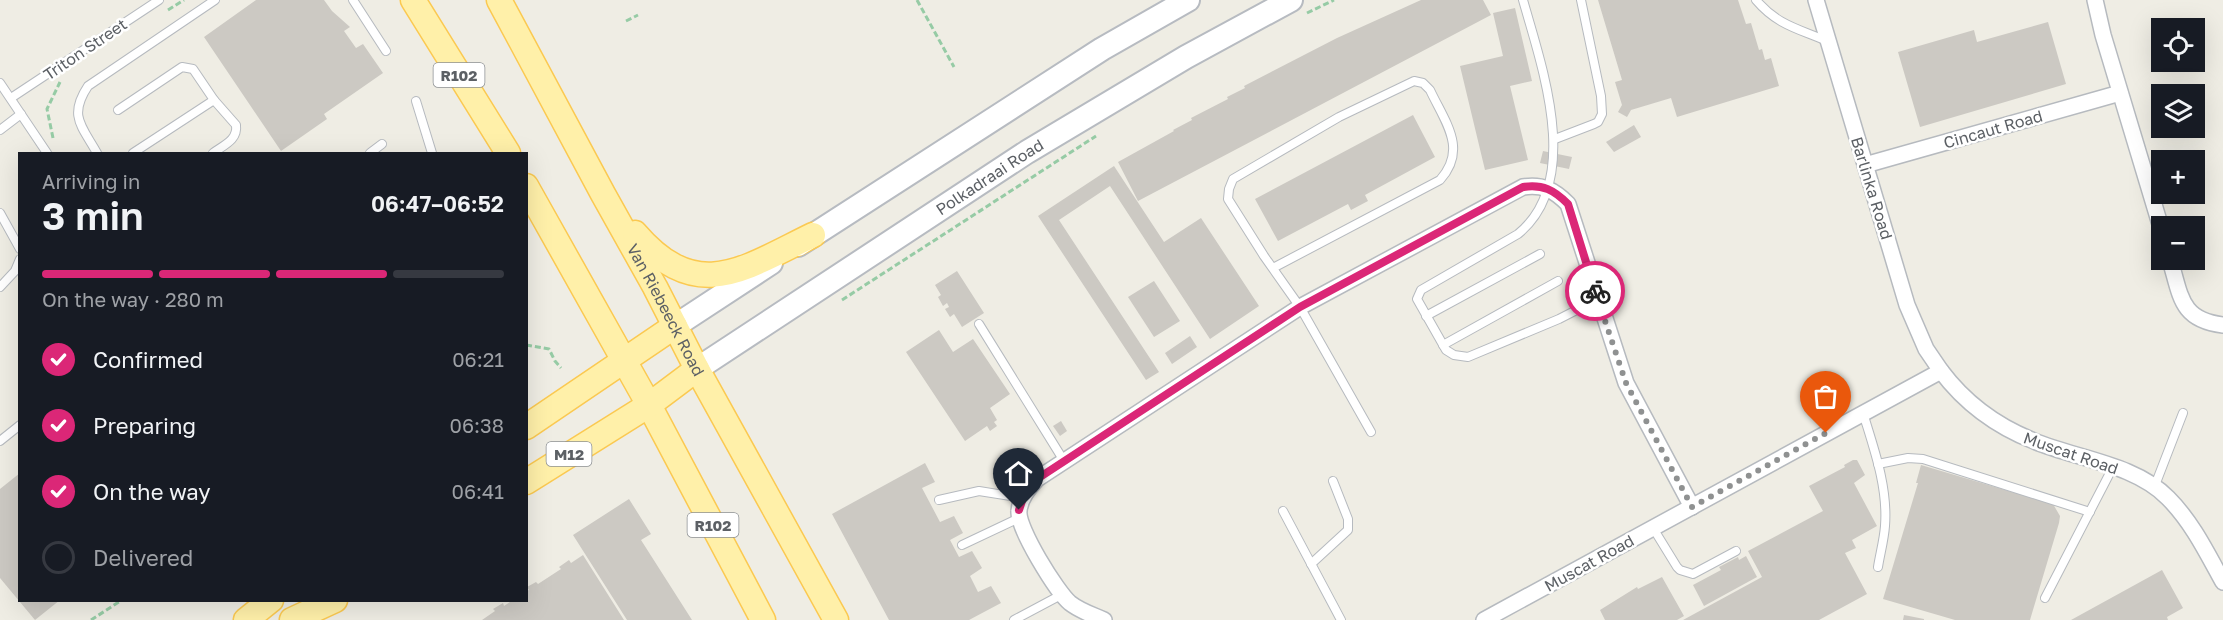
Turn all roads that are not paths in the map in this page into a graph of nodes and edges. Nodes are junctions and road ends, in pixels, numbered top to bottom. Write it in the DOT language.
graph roads {
  1 [pos="159,0"];
  2 [pos="215,0"];
  3 [pos="354,0"];
  4 [pos="413,0"];
  5 [pos="499,0"];
  6 [pos="1188,0"];
  7 [pos="1523,0"];
  8 [pos="1581,0"];
  9 [pos="1756,0"];
  10 [pos="1816,0"];
  11 [pos="2095,0"];
  12 [pos="1297,8"];
  13 [pos="1828,42"];
  14 [pos="386,51"];
  15 [pos="0,83"];
  16 [pos="2120,93"];
  17 [pos="11,98"];
  18 [pos="214,100"];
  19 [pos="416,101"];
  20 [pos="118,110"];
  21 [pos="21,114"];
  22 [pos="0,130"];
  23 [pos="1555,139"];
  24 [pos="382,144"];
  25 [pos="46,152"];
  26 [pos="97,152"];
  27 [pos="135,152"];
  28 [pos="214,152"];
  29 [pos="371,152"];
  30 [pos="432,152"];
  31 [pos="507,152"];
  32 [pos="1865,165"];
  33 [pos="1548,188"];
  34 [pos="528,190"];
  35 [pos="603,194"];
  36 [pos="0,213"];
  37 [pos="2157,216"];
  38 [pos="813,235"];
  39 [pos="18,245"];
  40 [pos="1540,254"];
  41 [pos="18,264"];
  42 [pos="1273,268"];
  43 [pos="2173,270"];
  44 [pos="1558,281"];
  45 [pos="0,287"];
  46 [pos="1598,299"];
  47 [pos="1300,307"];
  48 [pos="1426,316"];
  49 [pos="979,324"];
  50 [pos="2223,325"];
  51 [pos="675,326"];
  52 [pos="1443,345"];
  53 [pos="625,361"];
  54 [pos="697,369"];
  55 [pos="1941,370"];
  56 [pos="649,405"];
  57 [pos="1863,413"];
  58 [pos="2183,413"];
  59 [pos="528,426"];
  60 [pos="18,427"];
  61 [pos="1371,432"];
  62 [pos="0,441"];
  63 [pos="1064,461"];
  64 [pos="1878,464"];
  65 [pos="2113,467"];
  66 [pos="528,481"];
  67 [pos="1334,481"];
  68 [pos="2154,488"];
  69 [pos="1023,498"];
  70 [pos="939,500"];
  71 [pos="1692,507"];
  72 [pos="1283,511"];
  73 [pos="2090,512"];
  74 [pos="1019,518"];
  75 [pos="1653,528"];
  76 [pos="962,545"];
  77 [pos="1736,551"];
  78 [pos="1311,564"];
  79 [pos="1878,567"];
  80 [pos="2223,582"];
  81 [pos="1061,595"];
  82 [pos="2045,598"];
  83 [pos="268,602"];
  84 [pos="330,602"];
  85 [pos="246,620"];
  86 [pos="292,620"];
  87 [pos="763,620"];
  88 [pos="836,620"];
  89 [pos="1014,620"];
  90 [pos="1104,620"];
  91 [pos="1341,620"];
  92 [pos="1484,620"];
  1 -- 17 [label="lane, Triton Street"];
  2 -- 26 [label="lane"];
  3 -- 14 [label="lane"];
  4 -- 31 [label="main road, R102"];
  5 -- 35 [label="main road, Van Riebeeck Road"];
  6 -- 38 [label="main road, M12"];
  7 -- 23 [label="lane"];
  8 -- 23 [label="lane"];
  9 -- 13 [label="lane"];
  10 -- 13 [label="street, Barlinka Road"];
  11 -- 16 [label="street"];
  12 -- 54 [label="main road, Polkadraai Road / M12"];
  13 -- 32 [label="street, Barlinka Road"];
  15 -- 17 [label="lane"];
  16 -- 32 [label="street, Cincaut Road"];
  16 -- 37 [label="street"];
  17 -- 21 [label="lane"];
  18 -- 20 [label="lane"];
  18 -- 27 [label="lane"];
  18 -- 28 [label="lane"];
  19 -- 30 [label="lane"];
  21 -- 22 [label="lane"];
  21 -- 25 [label="lane"];
  23 -- 33 [label="lane"];
  24 -- 29 [label="lane"];
  32 -- 55 [label="street, Barlinka Road"];
  33 -- 46 [label="street"];
  33 -- 47 [label="street"];
  33 -- 48 [label="lane"];
  34 -- 53 [label="main road, R102"];
  35 -- 38 [label="main road"];
  35 -- 51 [label="main road, Van Riebeeck Road"];
  36 -- 39 [label="lane"];
  38 -- 51 [label="main road, M12"];
  40 -- 48 [label="lane"];
  41 -- 45 [label="lane"];
  42 -- 42 [label="lane"];
  42 -- 47 [label="lane"];
  43 -- 50 [label="street"];
  44 -- 52 [label="lane"];
  46 -- 52 [label="lane"];
  46 -- 71 [label="street"];
  47 -- 61 [label="lane"];
  47 -- 63 [label="street"];
  48 -- 52 [label="lane"];
  49 -- 63 [label="lane"];
  51 -- 53 [label="main road, M12"];
  51 -- 54 [label="main road, Van Riebeeck Road"];
  53 -- 56 [label="main road, R102"];
  53 -- 59 [label="main road, M12"];
  54 -- 56 [label="main road, M12"];
  54 -- 88 [label="main road, Van Riebeeck Road"];
  55 -- 57 [label="street, Muscat Road"];
  55 -- 65 [label="street, Muscat Road"];
  56 -- 66 [label="main road, M12"];
  56 -- 87 [label="main road, R102"];
  57 -- 64 [label="lane"];
  57 -- 71 [label="street, Muscat Road"];
  58 -- 68 [label="lane"];
  60 -- 62 [label="lane"];
  63 -- 69 [label="street"];
  64 -- 73 [label="lane"];
  64 -- 79 [label="lane"];
  65 -- 68 [label="street, Muscat Road"];
  65 -- 73 [label="lane"];
  67 -- 78 [label="lane"];
  68 -- 80 [label="street, Muscat Road"];
  69 -- 70 [label="lane"];
  69 -- 74 [label="street"];
  71 -- 75 [label="street, Muscat Road"];
  72 -- 78 [label="lane"];
  73 -- 82 [label="lane"];
  74 -- 76 [label="lane"];
  74 -- 81 [label="street"];
  75 -- 77 [label="lane"];
  75 -- 92 [label="street, Muscat Road"];
  78 -- 91 [label="lane"];
  81 -- 89 [label="lane"];
  81 -- 90 [label="street"];
  83 -- 85 [label="main road"];
  84 -- 86 [label="main road"];
}
